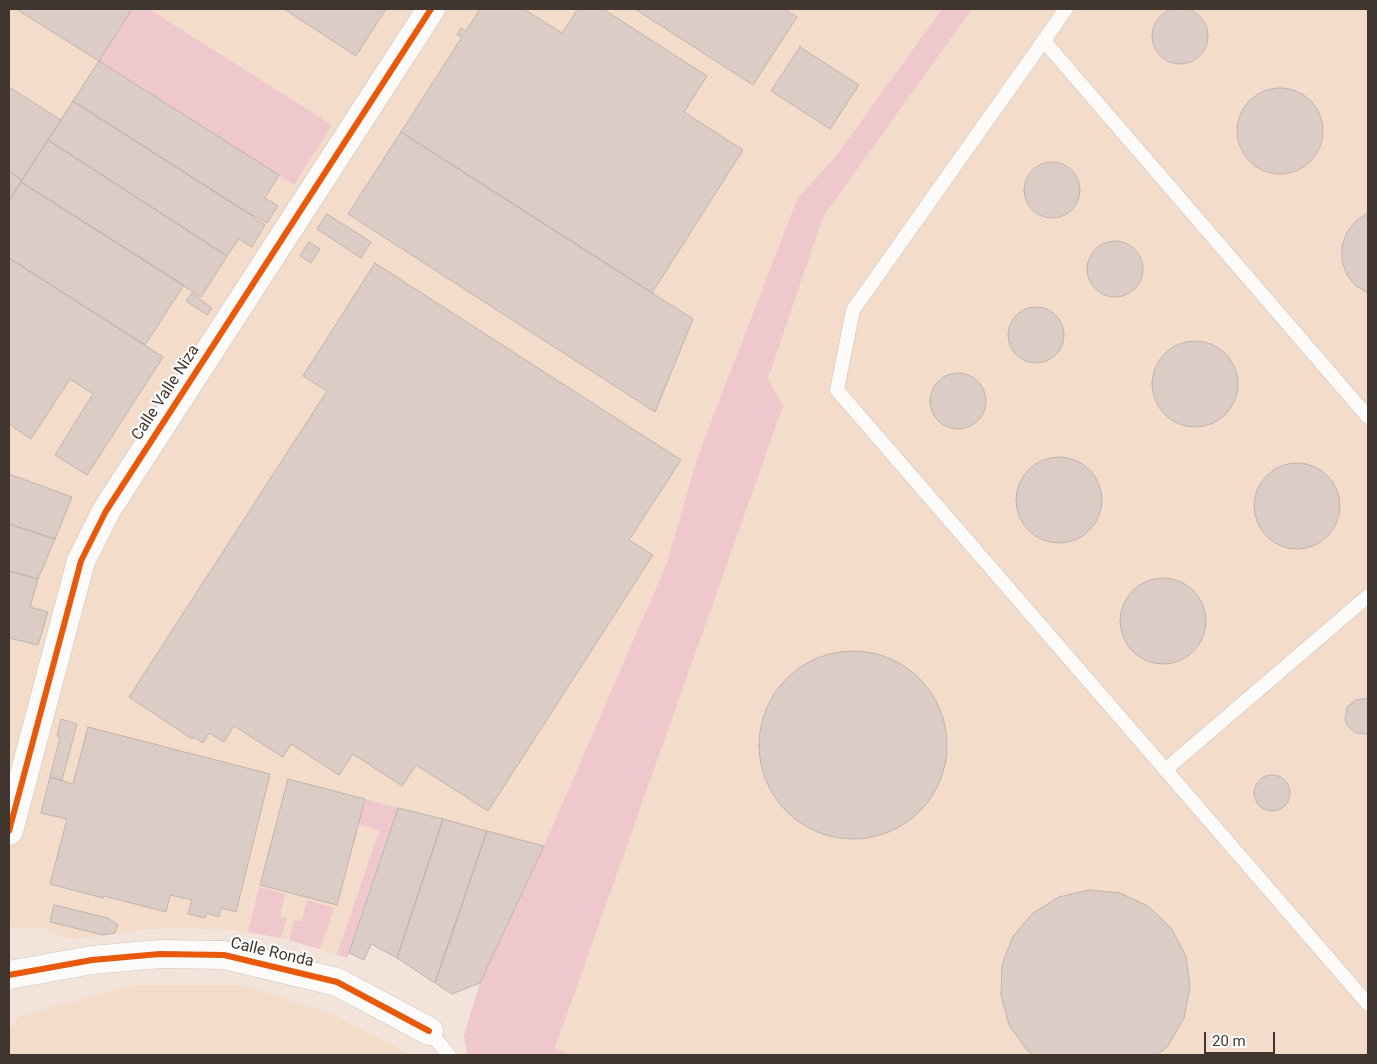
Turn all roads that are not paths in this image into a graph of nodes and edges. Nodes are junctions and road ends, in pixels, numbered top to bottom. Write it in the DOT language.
graph roads {
  1 [pos="431,9"];
  2 [pos="1066,9"];
  3 [pos="1044,40"];
  4 [pos="1368,417"];
  5 [pos="1368,596"];
  6 [pos="1165,770"];
  7 [pos="9,831"];
  8 [pos="9,974"];
  9 [pos="1368,1004"];
  10 [pos="429,1031"];
  11 [pos="449,1055"];
  1 -- 7 [label="street, Calle Valle Niza"];
  2 -- 3 [label="lane"];
  3 -- 4 [label="lane"];
  3 -- 6 [label="lane"];
  5 -- 6 [label="lane"];
  6 -- 9 [label="lane"];
  8 -- 10 [label="street, Calle Ronda"];
  10 -- 11 [label="lane"];
}
